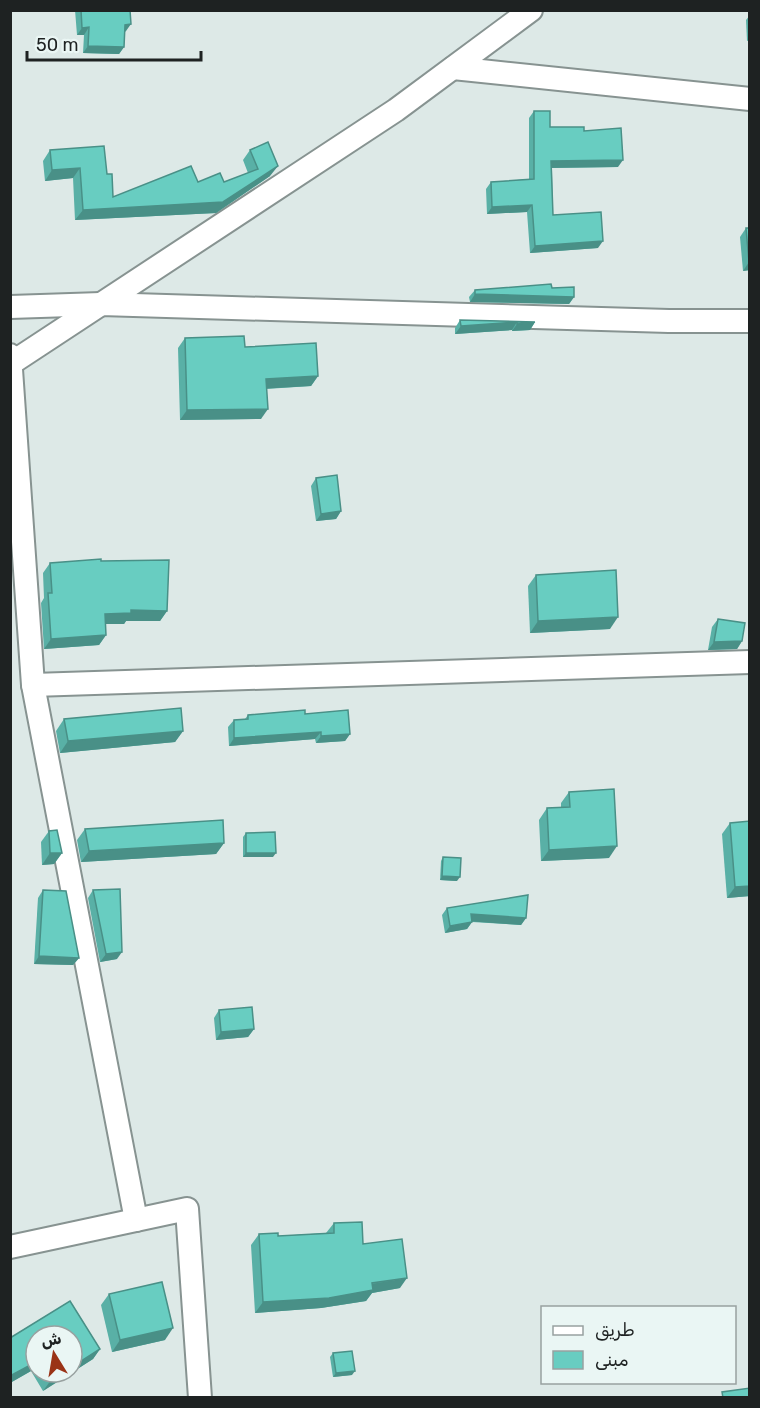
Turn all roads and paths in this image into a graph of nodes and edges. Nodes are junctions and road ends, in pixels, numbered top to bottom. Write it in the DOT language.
graph roads {
  1 [pos="531,10"];
  2 [pos="453,68"];
  3 [pos="750,99"];
  4 [pos="101,304"];
  5 [pos="10,307"];
  6 [pos="750,321"];
  7 [pos="11,361"];
  8 [pos="750,662"];
  9 [pos="33,685"];
  10 [pos="136,1220"];
  11 [pos="10,1247"];
  12 [pos="200,1398"];
  1 -- 2 [label="street"];
  2 -- 3 [label="street"];
  2 -- 4 [label="street"];
  4 -- 5 [label="street"];
  4 -- 6 [label="street"];
  4 -- 7 [label="street"];
  7 -- 9 [label="street"];
  8 -- 9 [label="street"];
  9 -- 10 [label="street"];
  10 -- 11 [label="street"];
  10 -- 12 [label="street"];
}
